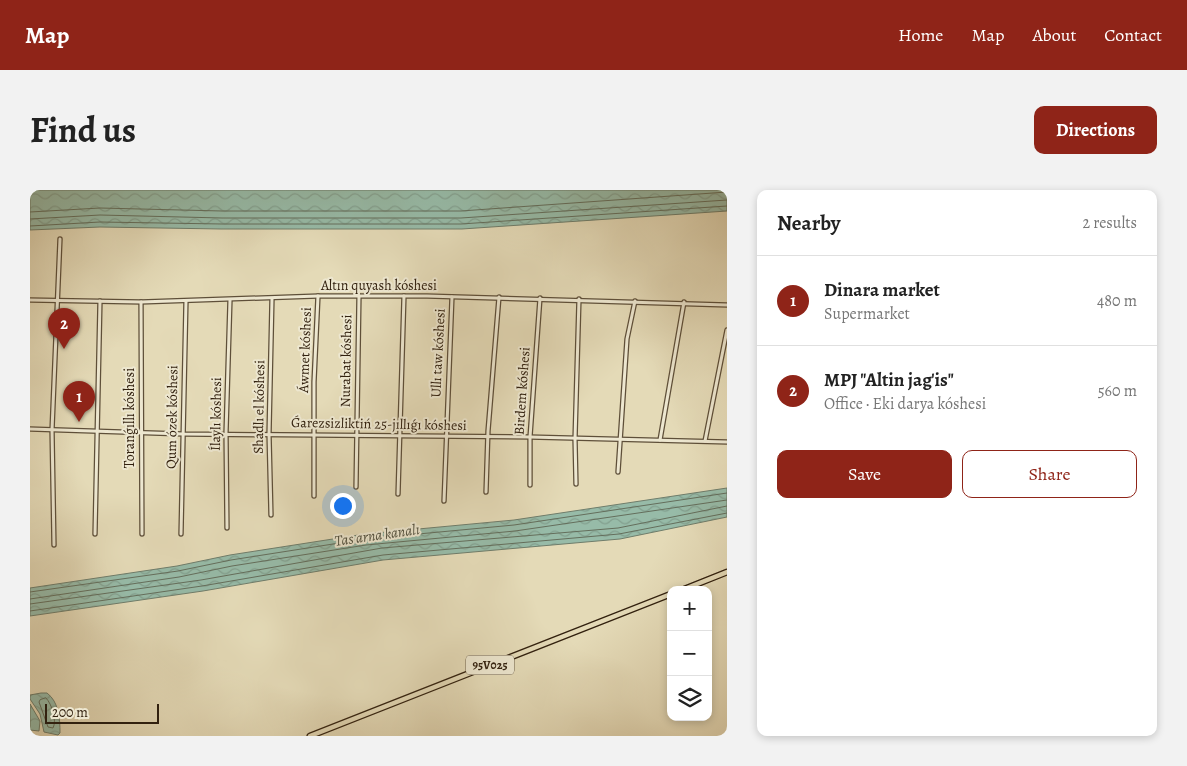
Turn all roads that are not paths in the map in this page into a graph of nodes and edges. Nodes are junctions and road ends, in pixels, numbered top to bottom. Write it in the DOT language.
graph roads {
  1 [pos="60,239"];
  2 [pos="318,296"];
  3 [pos="359,296"];
  4 [pos="404,296"];
  5 [pos="452,296"];
  6 [pos="272,298"];
  7 [pos="499,298"];
  8 [pos="540,298"];
  9 [pos="579,299"];
  10 [pos="30,300"];
  11 [pos="58,300"];
  12 [pos="230,300"];
  13 [pos="100,301"];
  14 [pos="186,301"];
  15 [pos="634,301"];
  16 [pos="141,302"];
  17 [pos="684,302"];
  18 [pos="727,304"];
  19 [pos="727,330"];
  20 [pos="30,430"];
  21 [pos="52,430"];
  22 [pos="97,432"];
  23 [pos="140,433"];
  24 [pos="226,433"];
  25 [pos="183,434"];
  26 [pos="269,434"];
  27 [pos="315,435"];
  28 [pos="356,436"];
  29 [pos="487,436"];
  30 [pos="398,437"];
  31 [pos="445,437"];
  32 [pos="530,437"];
  33 [pos="575,439"];
  34 [pos="620,440"];
  35 [pos="660,440"];
  36 [pos="705,441"];
  37 [pos="727,442"];
  38 [pos="618,472"];
  39 [pos="576,484"];
  40 [pos="530,485"];
  41 [pos="356,487"];
  42 [pos="486,492"];
  43 [pos="398,494"];
  44 [pos="314,496"];
  45 [pos="444,501"];
  46 [pos="270,515"];
  47 [pos="227,528"];
  48 [pos="96,534"];
  49 [pos="142,534"];
  50 [pos="181,534"];
  51 [pos="54,545"];
  52 [pos="727,572"];
  53 [pos="692,586"];
  54 [pos="667,596"];
  55 [pos="310,736"];
  1 -- 11 [label="street"];
  2 -- 3 [label="street, Altın quyash kóshesi"];
  2 -- 6 [label="street, Altın quyash kóshesi"];
  2 -- 27 [label="street, Áwmet kóshesi"];
  3 -- 4 [label="street, Altın quyash kóshesi"];
  3 -- 28 [label="street, Nurabat kóshesi"];
  4 -- 5 [label="street, Altın quyash kóshesi"];
  4 -- 30 [label="street"];
  5 -- 7 [label="street, Altın quyash kóshesi"];
  5 -- 31 [label="street, Ullı taw kóshesi"];
  6 -- 12 [label="street, Altın quyash kóshesi"];
  6 -- 26 [label="street, Shadlı el kóshesi"];
  7 -- 8 [label="street, Altın quyash kóshesi"];
  7 -- 29 [label="street"];
  8 -- 9 [label="street, Altın quyash kóshesi"];
  8 -- 32 [label="street, Birdem kóshesi"];
  9 -- 15 [label="street, Altın quyash kóshesi"];
  9 -- 33 [label="street"];
  10 -- 11 [label="street, Altın quyash kóshesi"];
  11 -- 13 [label="street, Altın quyash kóshesi"];
  11 -- 21 [label="street"];
  12 -- 14 [label="street, Altın quyash kóshesi"];
  12 -- 24 [label="street, Ílaylı kóshesi"];
  13 -- 16 [label="street, Altın quyash kóshesi"];
  13 -- 22 [label="street"];
  14 -- 16 [label="street, Altın quyash kóshesi"];
  14 -- 25 [label="street, Qum ózek kóshesi"];
  15 -- 17 [label="street, Altın quyash kóshesi"];
  15 -- 34 [label="street"];
  16 -- 23 [label="street, Toranǵıllı kóshesi"];
  17 -- 18 [label="street, Altın quyash kóshesi"];
  17 -- 35 [label="street"];
  19 -- 36 [label="street"];
  20 -- 21 [label="street, Ǵarezsizliktiń 25-jıllıǵı kóshesi"];
  21 -- 22 [label="street, Ǵarezsizliktiń 25-jıllıǵı kóshesi"];
  21 -- 51 [label="street"];
  22 -- 23 [label="street, Ǵarezsizliktiń 25-jıllıǵı kóshesi"];
  22 -- 48 [label="street"];
  23 -- 25 [label="street, Ǵarezsizliktiń 25-jıllıǵı kóshesi"];
  23 -- 49 [label="street, Toranǵıllı kóshesi"];
  24 -- 25 [label="street, Ǵarezsizliktiń 25-jıllıǵı kóshesi"];
  24 -- 26 [label="street, Ǵarezsizliktiń 25-jıllıǵı kóshesi"];
  24 -- 47 [label="street, Ílaylı kóshesi"];
  25 -- 50 [label="street, Qum ózek kóshesi"];
  26 -- 27 [label="street, Ǵarezsizliktiń 25-jıllıǵı kóshesi"];
  26 -- 46 [label="street, Shadlı el kóshesi"];
  27 -- 28 [label="street, Ǵarezsizliktiń 25-jıllıǵı kóshesi"];
  27 -- 44 [label="street, Áwmet kóshesi"];
  28 -- 30 [label="street, Ǵarezsizliktiń 25-jıllıǵı kóshesi"];
  28 -- 41 [label="street, Nurabat kóshesi"];
  29 -- 31 [label="street, Ǵarezsizliktiń 25-jıllıǵı kóshesi"];
  29 -- 32 [label="street, Ǵarezsizliktiń 25-jıllıǵı kóshesi"];
  29 -- 42 [label="street"];
  30 -- 31 [label="street, Ǵarezsizliktiń 25-jıllıǵı kóshesi"];
  30 -- 43 [label="street"];
  31 -- 45 [label="street, Ullı taw kóshesi"];
  32 -- 33 [label="street, Ǵarezsizliktiń 25-jıllıǵı kóshesi"];
  32 -- 40 [label="street, Birdem kóshesi"];
  33 -- 34 [label="street, Ǵarezsizliktiń 25-jıllıǵı kóshesi"];
  33 -- 39 [label="street"];
  34 -- 35 [label="street, Ǵarezsizliktiń 25-jıllıǵı kóshesi"];
  34 -- 38 [label="street"];
  35 -- 36 [label="street, Ǵarezsizliktiń 25-jıllıǵı kóshesi"];
  36 -- 37 [label="street, Ǵarezsizliktiń 25-jıllıǵı kóshesi"];
  52 -- 53 [label="main road"];
  54 -- 55 [label="main road, 95V025"];
}
